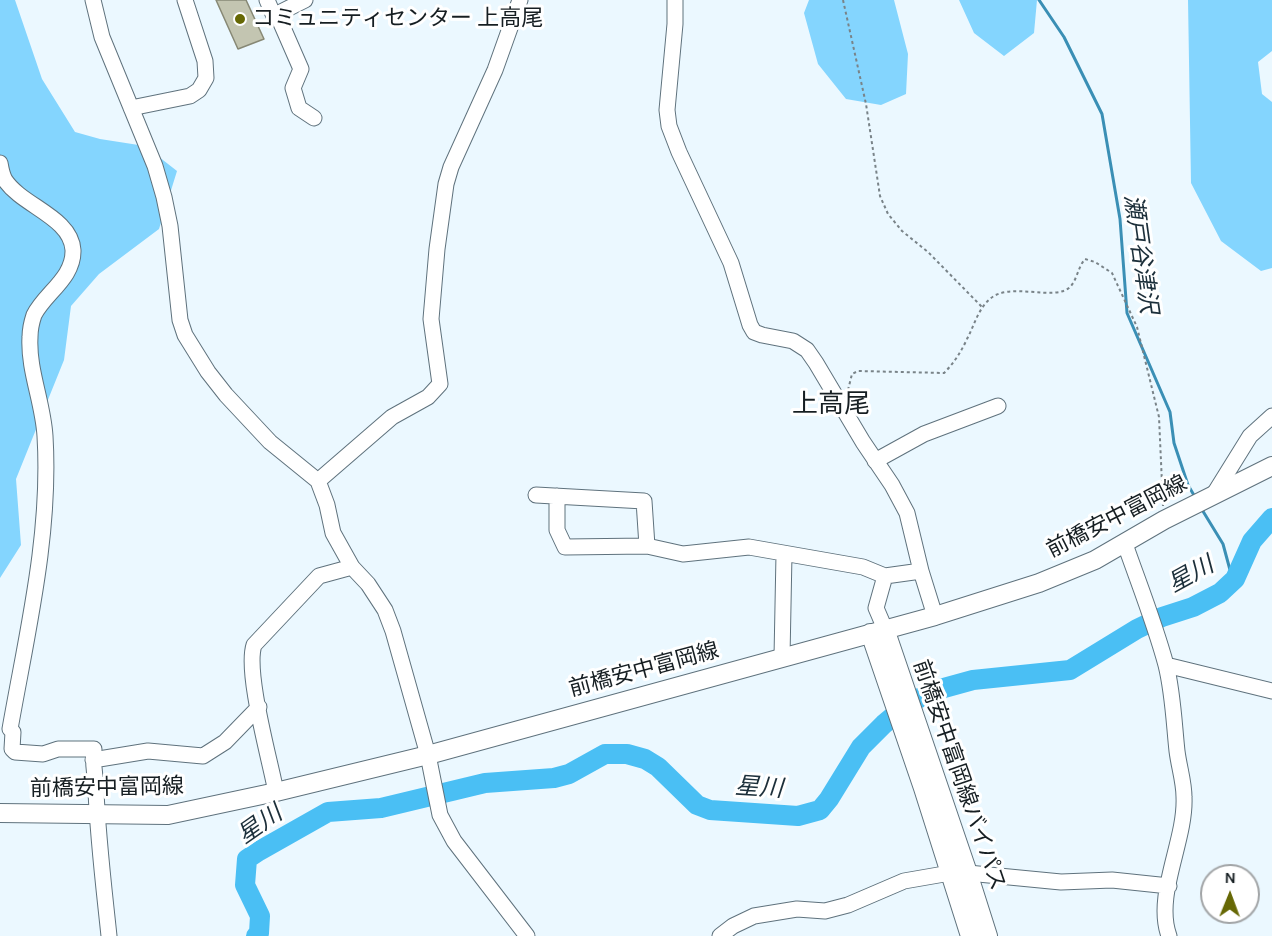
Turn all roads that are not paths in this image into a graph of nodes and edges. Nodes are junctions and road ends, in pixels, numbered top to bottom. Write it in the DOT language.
graph roads {
  1 [pos="93,0"];
  2 [pos="185,0"];
  3 [pos="267,0"];
  4 [pos="305,0"];
  5 [pos="520,0"];
  6 [pos="675,0"];
  7 [pos="277,14"];
  8 [pos="131,108"];
  9 [pos="315,118"];
  10 [pos="0,163"];
  11 [pos="998,406"];
  12 [pos="1272,416"];
  13 [pos="875,461"];
  14 [pos="1272,466"];
  15 [pos="318,481"];
  16 [pos="1214,494"];
  17 [pos="536,495"];
  18 [pos="557,496"];
  19 [pos="1125,544"];
  20 [pos="647,546"];
  21 [pos="784,554"];
  22 [pos="352,567"];
  23 [pos="921,571"];
  24 [pos="885,576"];
  25 [pos="935,616"];
  26 [pos="877,631"];
  27 [pos="782,657"];
  28 [pos="1166,665"];
  29 [pos="1272,691"];
  30 [pos="259,707"];
  31 [pos="428,755"];
  32 [pos="93,760"];
  33 [pos="276,792"];
  34 [pos="0,813"];
  35 [pos="97,815"];
  36 [pos="950,873"];
  37 [pos="968,873"];
  38 [pos="1169,886"];
  39 [pos="110,936"];
  40 [pos="527,936"];
  41 [pos="720,936"];
  42 [pos="970,936"];
  43 [pos="988,936"];
  44 [pos="1169,936"];
  1 -- 8 [label="street"];
  2 -- 8 [label="street"];
  3 -- 7 [label="street"];
  4 -- 7 [label="street"];
  5 -- 15 [label="street"];
  6 -- 13 [label="street"];
  7 -- 9 [label="street"];
  8 -- 15 [label="street"];
  10 -- 32 [label="street"];
  11 -- 13 [label="street"];
  12 -- 16 [label="street"];
  13 -- 23 [label="street"];
  14 -- 16 [label="main road, 前橋安中富岡線"];
  15 -- 22 [label="street"];
  16 -- 19 [label="main road, 前橋安中富岡線"];
  17 -- 18 [label="street"];
  18 -- 20 [label="street"];
  18 -- 20 [label="street"];
  19 -- 25 [label="main road, 前橋安中富岡線"];
  19 -- 28 [label="street"];
  20 -- 21 [label="street"];
  21 -- 24 [label="street"];
  21 -- 27 [label="street"];
  22 -- 30 [label="street"];
  22 -- 31 [label="street"];
  23 -- 24 [label="street"];
  23 -- 25 [label="street"];
  24 -- 26 [label="street"];
  25 -- 26 [label="main road, 前橋安中富岡線"];
  26 -- 27 [label="main road, 前橋安中富岡線"];
  26 -- 36 [label="main road, 前橋安中富岡線バイパス"];
  26 -- 37 [label="main road, 前橋安中富岡線バイパス"];
  27 -- 31 [label="main road, 前橋安中富岡線"];
  28 -- 29 [label="street"];
  28 -- 38 [label="street"];
  30 -- 32 [label="street"];
  30 -- 33 [label="street"];
  31 -- 33 [label="main road, 前橋安中富岡線"];
  31 -- 40 [label="street"];
  32 -- 35 [label="street"];
  33 -- 35 [label="main road, 前橋安中富岡線"];
  34 -- 35 [label="main road, 前橋安中富岡線"];
  35 -- 39 [label="street"];
  36 -- 37 [label="street"];
  36 -- 41 [label="street"];
  36 -- 42 [label="main road, 前橋安中富岡線バイパス"];
  37 -- 38 [label="street"];
  37 -- 43 [label="main road, 前橋安中富岡線バイパス"];
  38 -- 44 [label="street"];
}
